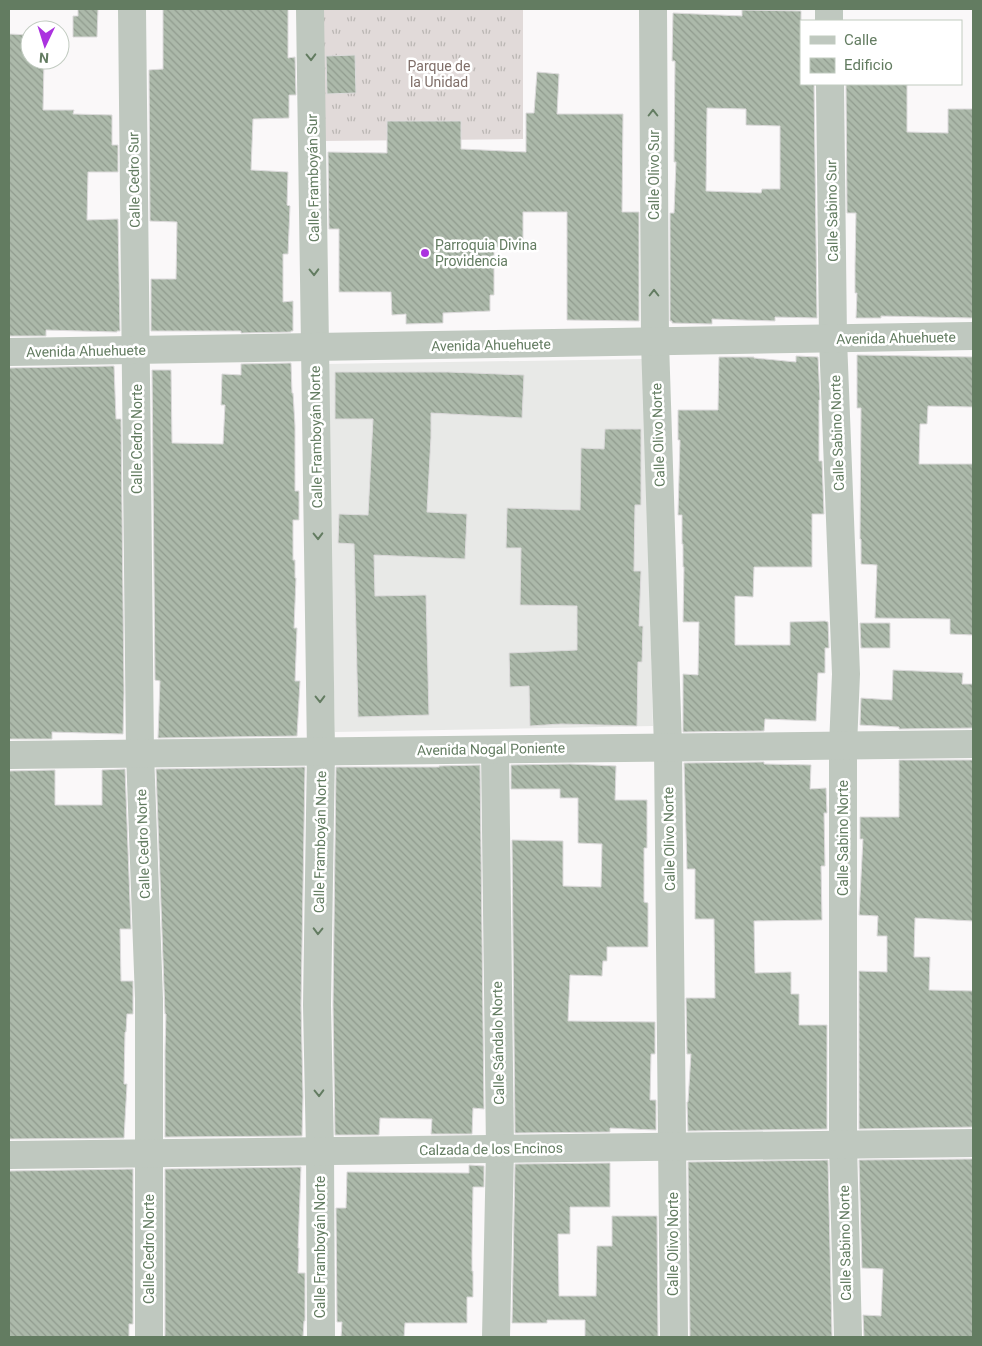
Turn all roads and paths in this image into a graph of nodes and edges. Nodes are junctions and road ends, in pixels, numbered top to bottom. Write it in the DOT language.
graph roads {
  1 [pos="132,9"];
  2 [pos="310,9"];
  3 [pos="653,9"];
  4 [pos="830,85"];
  5 [pos="973,336"];
  6 [pos="834,339"];
  7 [pos="654,342"];
  8 [pos="315,347"];
  9 [pos="137,350"];
  10 [pos="9,352"];
  11 [pos="973,744"];
  12 [pos="843,746"];
  13 [pos="668,747"];
  14 [pos="494,750"];
  15 [pos="321,751"];
  16 [pos="140,753"];
  17 [pos="9,755"];
  18 [pos="973,1143"];
  19 [pos="843,1145"];
  20 [pos="673,1147"];
  21 [pos="500,1149"];
  22 [pos="320,1151"];
  23 [pos="149,1153"];
  24 [pos="9,1155"];
  25 [pos="149,1337"];
  26 [pos="321,1337"];
  27 [pos="496,1337"];
  28 [pos="674,1337"];
  29 [pos="848,1337"];
  1 -- 9 [label="street, Calle Cedro Sur"];
  2 -- 8 [label="street, Calle Framboyán Sur, one-way"];
  7 -- 3 [label="street, Calle Olivo Sur, one-way"];
  4 -- 6 [label="street, Calle Sabino Sur"];
  5 -- 6 [label="street, Avenida Ahuehuete"];
  6 -- 7 [label="street, Avenida Ahuehuete"];
  6 -- 12 [label="street, Calle Sabino Norte"];
  7 -- 8 [label="street, Avenida Ahuehuete"];
  7 -- 13 [label="street, Calle Olivo Norte"];
  8 -- 9 [label="street, Avenida Ahuehuete"];
  8 -- 15 [label="street, Calle Framboyán Norte, one-way"];
  9 -- 10 [label="street, Avenida Ahuehuete"];
  9 -- 16 [label="street, Calle Cedro Norte"];
  11 -- 12 [label="street, Avenida Nogal Poniente"];
  12 -- 13 [label="street, Avenida Nogal Poniente"];
  12 -- 19 [label="street, Calle Sabino Norte"];
  13 -- 14 [label="street, Avenida Nogal Poniente"];
  13 -- 20 [label="street, Calle Olivo Norte"];
  14 -- 15 [label="street, Avenida Nogal Poniente"];
  14 -- 21 [label="street, Calle Sándalo Norte"];
  15 -- 16 [label="street, Avenida Nogal Poniente"];
  15 -- 22 [label="street, Calle Framboyán Norte, one-way"];
  16 -- 17 [label="street, Avenida Nogal Poniente"];
  16 -- 23 [label="street, Calle Cedro Norte"];
  18 -- 19 [label="street, Calzada de los Encinos"];
  19 -- 20 [label="street, Calzada de los Encinos"];
  19 -- 29 [label="street, Calle Sabino Norte"];
  20 -- 21 [label="street, Calzada de los Encinos"];
  20 -- 28 [label="street, Calle Olivo Norte"];
  21 -- 22 [label="street, Calzada de los Encinos"];
  21 -- 27 [label="street, Calle Sándalo Norte"];
  22 -- 23 [label="street, Calzada de los Encinos"];
  22 -- 26 [label="street, Calle Framboyán Norte"];
  23 -- 24 [label="street, Calzada de los Encinos"];
  23 -- 25 [label="street, Calle Cedro Norte"];
}
